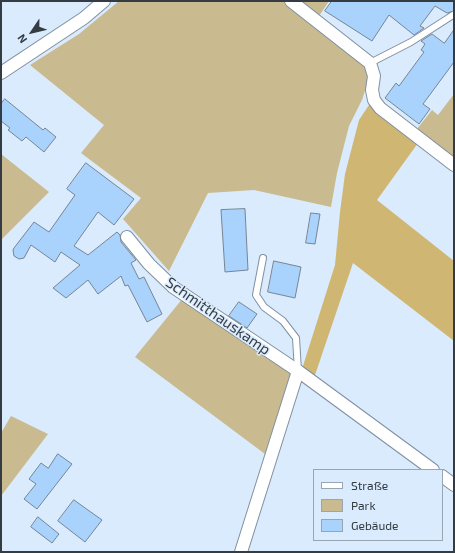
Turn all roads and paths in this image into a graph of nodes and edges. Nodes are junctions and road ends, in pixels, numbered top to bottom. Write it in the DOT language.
graph roads {
  1 [pos="104,1"];
  2 [pos="291,1"];
  3 [pos="453,14"];
  4 [pos="370,63"];
  5 [pos="1,73"];
  6 [pos="454,165"];
  7 [pos="127,237"];
  8 [pos="263,258"];
  9 [pos="298,371"];
  10 [pos="432,469"];
  11 [pos="443,477"];
  12 [pos="454,485"];
  13 [pos="241,552"];
  1 -- 5 [label="street"];
  2 -- 4 [label="street"];
  3 -- 4 [label="lane"];
  4 -- 6 [label="street"];
  7 -- 9 [label="street, Schmitthauskamp"];
  8 -- 9 [label="lane"];
  9 -- 10 [label="street, Schmitthauskamp"];
  9 -- 13 [label="street"];
  11 -- 12 [label="street"];
}
